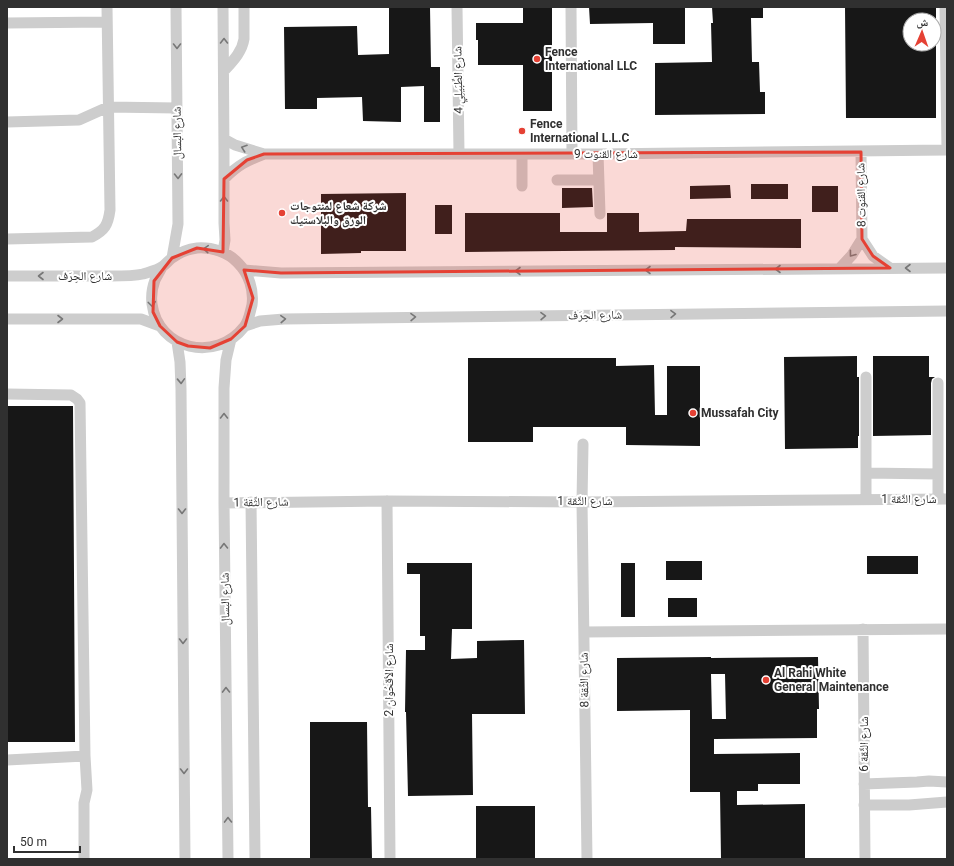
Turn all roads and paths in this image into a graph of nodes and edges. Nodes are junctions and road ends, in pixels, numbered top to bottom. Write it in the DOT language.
graph roads {
  1 [pos="107,7"];
  2 [pos="176,7"];
  3 [pos="223,7"];
  4 [pos="244,7"];
  5 [pos="457,7"];
  6 [pos="570,7"];
  7 [pos="945,7"];
  8 [pos="107,22"];
  9 [pos="7,23"];
  10 [pos="224,71"];
  11 [pos="108,107"];
  12 [pos="177,108"];
  13 [pos="7,122"];
  14 [pos="224,139"];
  15 [pos="947,150"];
  16 [pos="861,152"];
  17 [pos="264,154"];
  18 [pos="459,154"];
  19 [pos="522,154"];
  20 [pos="572,154"];
  21 [pos="598,154"];
  22 [pos="224,179"];
  23 [pos="557,180"];
  24 [pos="599,180"];
  25 [pos="522,186"];
  26 [pos="600,214"];
  27 [pos="7,239"];
  28 [pos="862,239"];
  29 [pos="223,252"];
  30 [pos="172,258"];
  31 [pos="162,267"];
  32 [pos="840,268"];
  33 [pos="890,268"];
  34 [pos="947,268"];
  35 [pos="244,270"];
  36 [pos="7,276"];
  37 [pos="947,311"];
  38 [pos="7,319"];
  39 [pos="160,326"];
  40 [pos="245,326"];
  41 [pos="231,339"];
  42 [pos="177,342"];
  43 [pos="866,377"];
  44 [pos="938,383"];
  45 [pos="7,394"];
  46 [pos="583,444"];
  47 [pos="866,474"];
  48 [pos="938,474"];
  49 [pos="866,499"];
  50 [pos="942,499"];
  51 [pos="387,501"];
  52 [pos="251,502"];
  53 [pos="582,502"];
  54 [pos="224,503"];
  55 [pos="863,629"];
  56 [pos="947,629"];
  57 [pos="584,632"];
  58 [pos="85,756"];
  59 [pos="7,760"];
  60 [pos="947,782"];
  61 [pos="864,784"];
  62 [pos="947,802"];
  63 [pos="864,805"];
  64 [pos="84,859"];
  65 [pos="185,859"];
  66 [pos="228,859"];
  67 [pos="255,859"];
  68 [pos="390,859"];
  69 [pos="587,859"];
  70 [pos="865,859"];
  1 -- 8 [label="street"];
  2 -- 12 [label="street, شارع البسال, one-way"];
  10 -- 3 [label="street, one-way"];
  4 -- 10 [label="street"];
  5 -- 18 [label="street, شارع الطِّبَيلِي 4"];
  6 -- 20 [label="street"];
  7 -- 15 [label="street"];
  8 -- 9 [label="street"];
  8 -- 11 [label="street"];
  10 -- 14 [label="street"];
  11 -- 12 [label="street"];
  11 -- 13 [label="street"];
  11 -- 27 [label="street"];
  12 -- 30 [label="street, شارع البسال, one-way"];
  17 -- 14 [label="street, شارع القنوت 9, one-way"];
  14 -- 22 [label="street"];
  15 -- 16 [label="street, شارع القنوت 9"];
  16 -- 21 [label="street, شارع القنوت 9"];
  16 -- 28 [label="street, شارع القنوت 8"];
  17 -- 18 [label="street, شارع القنوت 9"];
  17 -- 22 [label="street, شارع القنوت 9"];
  18 -- 19 [label="street, شارع القنوت 9"];
  19 -- 20 [label="street, شارع القنوت 9"];
  19 -- 25 [label="street"];
  20 -- 21 [label="street, شارع القنوت 9"];
  21 -- 24 [label="street"];
  29 -- 22 [label="street, one-way"];
  23 -- 24 [label="street"];
  24 -- 26 [label="street"];
  28 -- 32 [label="street, شارع القنوت 8, one-way"];
  28 -- 33 [label="street, شارع القنوت 8"];
  29 -- 30 [label="street, one-way"];
  29 -- 35 [label="street"];
  30 -- 31 [label="street"];
  31 -- 36 [label="street, شارع الحِرَف, one-way"];
  31 -- 39 [label="street, one-way"];
  32 -- 33 [label="street"];
  32 -- 35 [label="street, one-way"];
  34 -- 33 [label="street, one-way"];
  35 -- 40 [label="street"];
  40 -- 37 [label="street, شارع الحِرَف, one-way"];
  38 -- 39 [label="street, one-way"];
  39 -- 42 [label="street"];
  40 -- 41 [label="street"];
  41 -- 42 [label="street"];
  54 -- 41 [label="street, شارع البسال, one-way"];
  42 -- 65 [label="street, one-way"];
  43 -- 47 [label="street"];
  44 -- 48 [label="street"];
  45 -- 58 [label="street"];
  46 -- 53 [label="street, شارع الثِّقة 8"];
  47 -- 48 [label="street"];
  47 -- 49 [label="street"];
  48 -- 50 [label="street"];
  49 -- 50 [label="street, شارع الثِّقة 1"];
  49 -- 53 [label="street, شارع الثِّقة 1"];
  51 -- 52 [label="street, شارع الثِّقة 1"];
  51 -- 53 [label="street, شارع الثِّقة 1"];
  51 -- 68 [label="street, شارع الأقحُوان 2"];
  52 -- 54 [label="street, شارع الثِّقة 1"];
  52 -- 67 [label="street"];
  53 -- 57 [label="street, شارع الثِّقة 8"];
  66 -- 54 [label="street, شارع البسال, one-way"];
  55 -- 56 [label="street"];
  55 -- 57 [label="street"];
  55 -- 61 [label="street, شارع الثِّقة 6"];
  57 -- 69 [label="street, شارع الثِّقة 8"];
  58 -- 59 [label="street"];
  58 -- 64 [label="street"];
  60 -- 61 [label="street"];
  61 -- 63 [label="street, شارع الثِّقة 6"];
  62 -- 63 [label="street"];
  63 -- 70 [label="street, شارع الثِّقة 6"];
}
